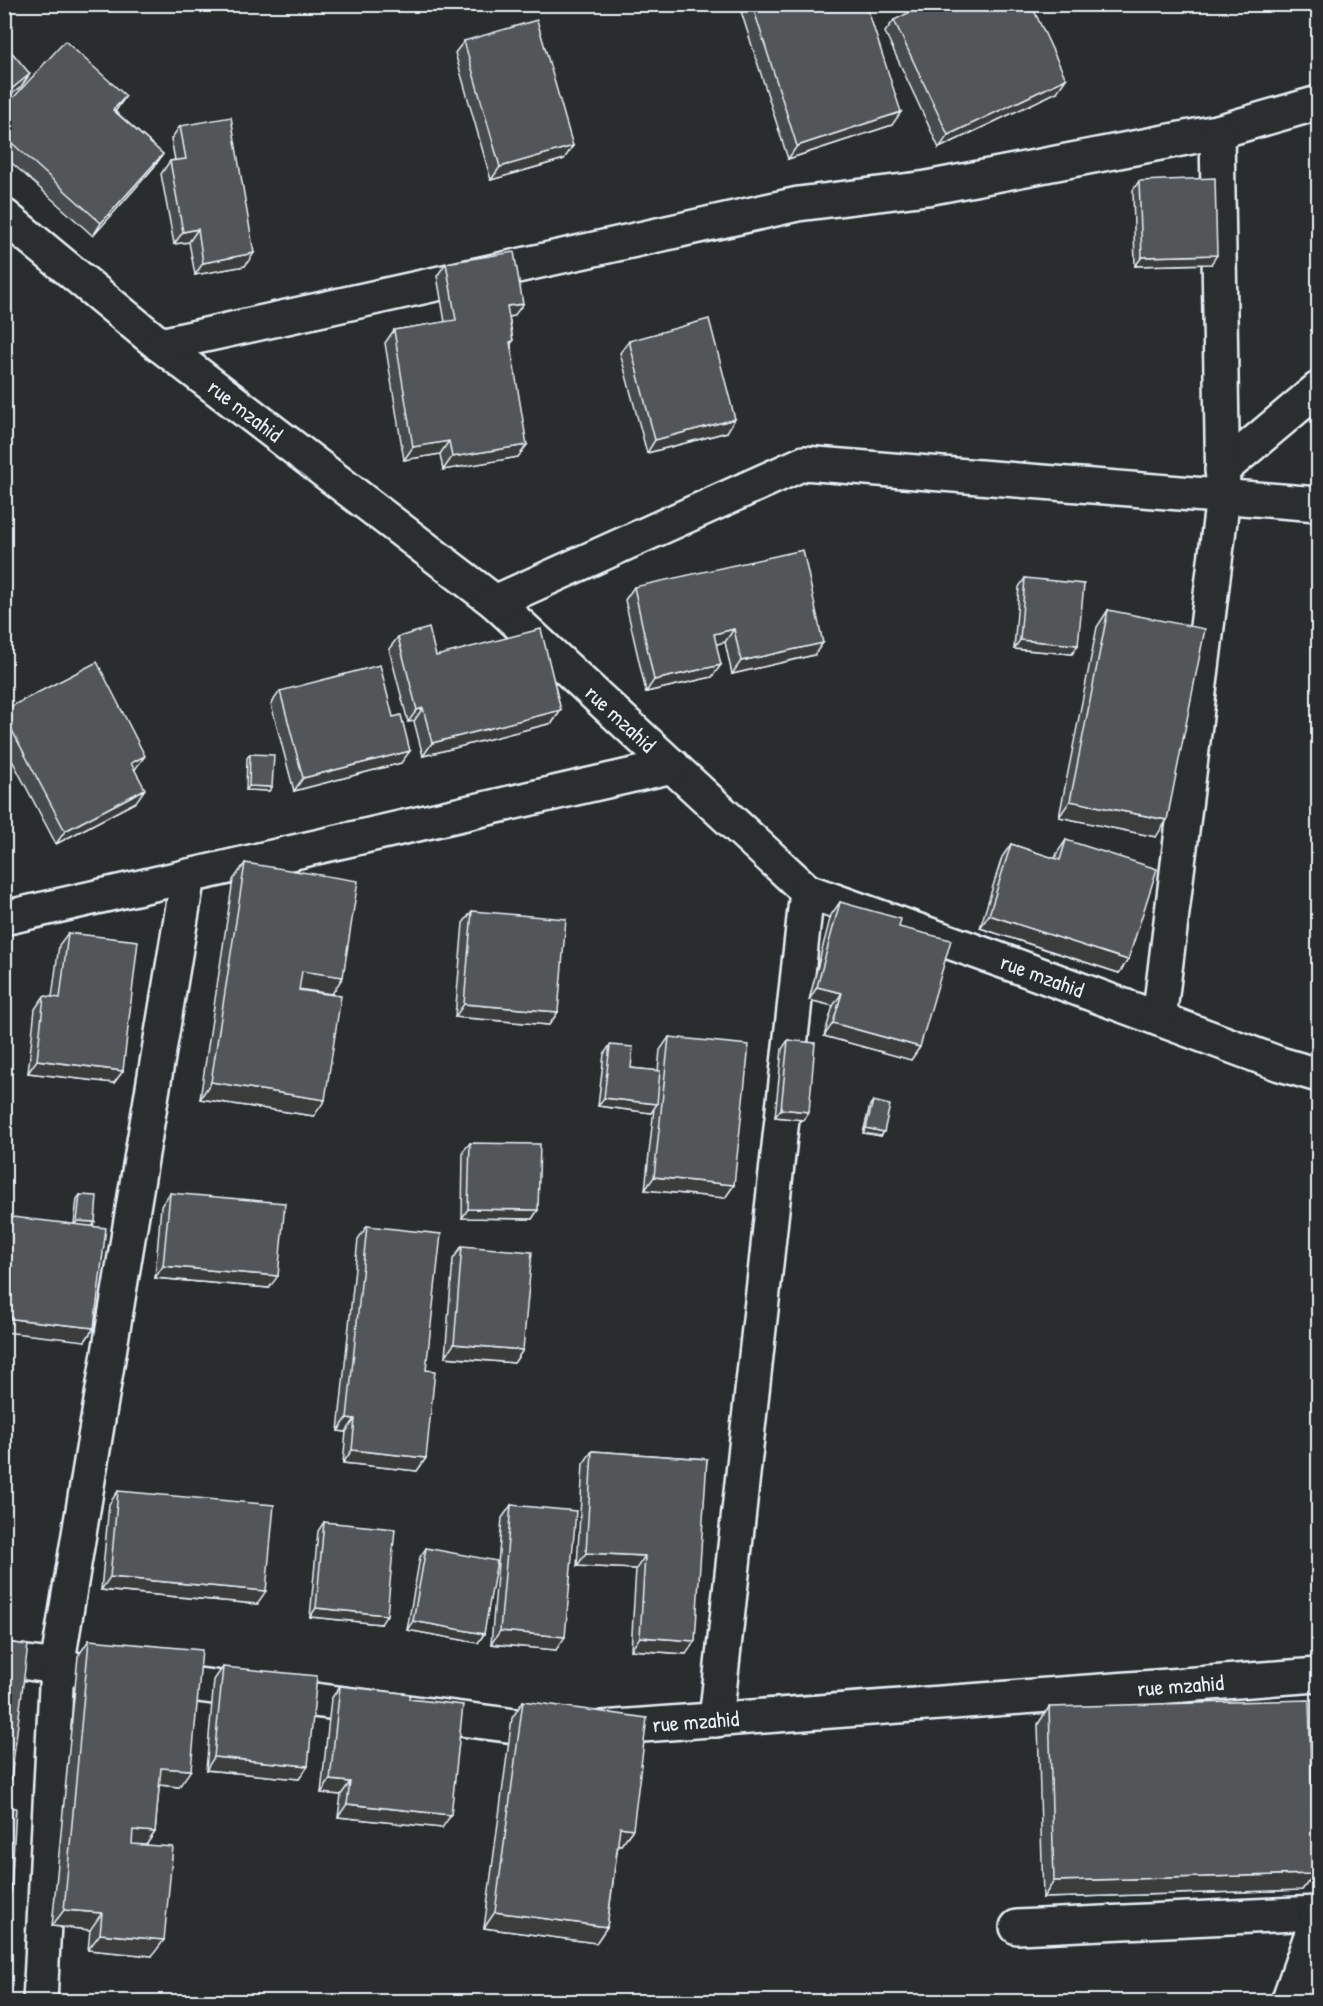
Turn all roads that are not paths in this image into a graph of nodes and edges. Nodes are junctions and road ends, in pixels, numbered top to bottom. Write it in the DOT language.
graph roads {
  1 [pos="1318,103"];
  2 [pos="1217,132"];
  3 [pos="4,216"];
  4 [pos="160,345"];
  5 [pos="1318,389"];
  6 [pos="1222,483"];
  7 [pos="1318,504"];
  8 [pos="495,602"];
  9 [pos="673,766"];
  10 [pos="188,876"];
  11 [pos="807,891"];
  12 [pos="4,918"];
  13 [pos="1159,1019"];
  14 [pos="1318,1075"];
  15 [pos="4,1660"];
  16 [pos="57,1667"];
  17 [pos="1318,1675"];
  18 [pos="716,1720"];
  19 [pos="1318,1915"];
  20 [pos="1017,1927"];
  21 [pos="40,2001"];
  22 [pos="1288,2001"];
  1 -- 2 [label="street"];
  2 -- 4 [label="street"];
  2 -- 6 [label="street"];
  3 -- 4 [label="street, rue mzahid"];
  4 -- 8 [label="street, rue mzahid"];
  5 -- 6 [label="street"];
  6 -- 7 [label="street"];
  6 -- 8 [label="street"];
  6 -- 13 [label="street"];
  8 -- 9 [label="street, rue mzahid"];
  9 -- 10 [label="street"];
  9 -- 11 [label="street, rue mzahid"];
  10 -- 12 [label="street"];
  10 -- 16 [label="street"];
  11 -- 13 [label="street, rue mzahid"];
  11 -- 18 [label="street"];
  13 -- 14 [label="street, rue mzahid"];
  15 -- 16 [label="street, rue mzahid"];
  16 -- 18 [label="street, rue mzahid"];
  16 -- 21 [label="street"];
  17 -- 18 [label="street, rue mzahid"];
  19 -- 20 [label="street"];
  19 -- 22 [label="street"];
}
